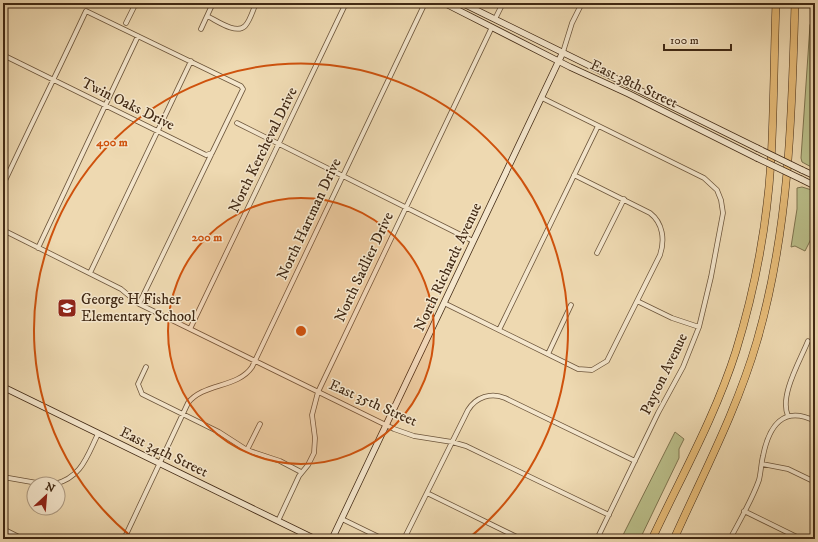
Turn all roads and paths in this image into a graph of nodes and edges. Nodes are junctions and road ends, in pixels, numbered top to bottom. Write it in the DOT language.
graph roads {
  1 [pos="136,3"];
  2 [pos="213,3"];
  3 [pos="256,3"];
  4 [pos="346,3"];
  5 [pos="425,3"];
  6 [pos="444,3"];
  7 [pos="462,3"];
  8 [pos="503,3"];
  9 [pos="582,3"];
  10 [pos="776,3"];
  11 [pos="796,3"];
  12 [pos="799,3"];
  13 [pos="207,16"];
  14 [pos="496,19"];
  15 [pos="126,23"];
  16 [pos="492,27"];
  17 [pos="201,28"];
  18 [pos="794,35"];
  19 [pos="138,36"];
  20 [pos="563,52"];
  21 [pos="3,55"];
  22 [pos="191,61"];
  23 [pos="559,61"];
  24 [pos="54,80"];
  25 [pos="542,98"];
  26 [pos="104,105"];
  27 [pos="237,123"];
  28 [pos="598,126"];
  29 [pos="158,131"];
  30 [pos="279,144"];
  31 [pos="211,154"];
  32 [pos="574,175"];
  33 [pos="343,176"];
  34 [pos="815,176"];
  35 [pos="3,185"];
  36 [pos="815,186"];
  37 [pos="624,199"];
  38 [pos="406,207"];
  39 [pos="3,230"];
  40 [pos="474,241"];
  41 [pos="38,248"];
  42 [pos="597,253"];
  43 [pos="90,273"];
  44 [pos="637,301"];
  45 [pos="444,303"];
  46 [pos="139,304"];
  47 [pos="571,305"];
  48 [pos="699,327"];
  49 [pos="190,329"];
  50 [pos="498,330"];
  51 [pos="808,341"];
  52 [pos="548,354"];
  53 [pos="255,361"];
  54 [pos="146,367"];
  55 [pos="3,387"];
  56 [pos="318,392"];
  57 [pos="182,414"];
  58 [pos="788,416"];
  59 [pos="815,421"];
  60 [pos="260,424"];
  61 [pos="386,425"];
  62 [pos="98,434"];
  63 [pos="452,442"];
  64 [pos="247,450"];
  65 [pos="635,461"];
  66 [pos="159,464"];
  67 [pos="762,464"];
  68 [pos="302,472"];
  69 [pos="3,477"];
  70 [pos="66,480"];
  71 [pos="26,481"];
  72 [pos="815,482"];
  73 [pos="426,493"];
  74 [pos="744,512"];
  75 [pos="609,515"];
  76 [pos="342,519"];
  77 [pos="278,521"];
  78 [pos="3,530"];
  79 [pos="23,539"];
  80 [pos="124,539"];
  81 [pos="315,539"];
  82 [pos="332,539"];
  83 [pos="383,539"];
  84 [pos="404,539"];
  85 [pos="521,539"];
  86 [pos="597,539"];
  87 [pos="652,539"];
  88 [pos="674,539"];
  89 [pos="730,539"];
  90 [pos="801,539"];
  1 -- 15 [label="street"];
  2 -- 13 [label="street"];
  3 -- 13 [label="street"];
  4 -- 30 [label="street, North Kercheval Drive"];
  5 -- 33 [label="street, North Hartman Drive"];
  6 -- 16 [label="street, East 38th Street"];
  7 -- 14 [label="street, East 38th Street"];
  8 -- 14 [label="street"];
  9 -- 20 [label="street, North Richardt Avenue"];
  10 -- 87 [label="highway"];
  11 -- 18 [label="highway"];
  12 -- 18 [label="highway"];
  13 -- 17 [label="street"];
  14 -- 20 [label="street, East 38th Street"];
  16 -- 23 [label="street, East 38th Street"];
  16 -- 38 [label="street, North Sadlier Drive"];
  18 -- 88 [label="highway"];
  19 -- 22 [label="street"];
  19 -- 24 [label="street"];
  19 -- 26 [label="street"];
  20 -- 23 [label="street, North Richardt Avenue"];
  20 -- 34 [label="street, East 38th Street, bridge"];
  21 -- 24 [label="street, Twin Oaks Drive"];
  22 -- 29 [label="street"];
  22 -- 31 [label="street"];
  23 -- 25 [label="street, North Richardt Avenue"];
  23 -- 36 [label="street, East 38th Street, bridge"];
  24 -- 26 [label="street, Twin Oaks Drive"];
  24 -- 35 [label="street"];
  25 -- 28 [label="street"];
  25 -- 40 [label="street, North Richardt Avenue"];
  26 -- 29 [label="street, Twin Oaks Drive"];
  26 -- 41 [label="street"];
  27 -- 30 [label="street"];
  28 -- 32 [label="street"];
  28 -- 48 [label="street, Payton Avenue"];
  29 -- 31 [label="street, Twin Oaks Drive"];
  29 -- 43 [label="street"];
  30 -- 33 [label="street"];
  30 -- 49 [label="street, North Kercheval Drive"];
  31 -- 46 [label="street"];
  32 -- 37 [label="street"];
  32 -- 50 [label="street"];
  33 -- 38 [label="street"];
  33 -- 53 [label="street, North Hartman Drive"];
  37 -- 42 [label="street"];
  37 -- 44 [label="street"];
  38 -- 40 [label="street"];
  38 -- 56 [label="street, North Sadlier Drive"];
  39 -- 41 [label="street, East 35th Street"];
  40 -- 45 [label="street, North Richardt Avenue"];
  41 -- 43 [label="street, East 35th Street"];
  43 -- 46 [label="street, East 35th Street"];
  44 -- 48 [label="street"];
  44 -- 52 [label="street"];
  45 -- 50 [label="street"];
  45 -- 61 [label="street, North Richardt Avenue"];
  46 -- 49 [label="street, East 35th Street"];
  47 -- 52 [label="street"];
  48 -- 65 [label="street, Payton Avenue"];
  49 -- 53 [label="street, East 35th Street"];
  50 -- 52 [label="street"];
  51 -- 58 [label="street"];
  53 -- 56 [label="street, East 35th Street"];
  53 -- 57 [label="street, North Hartman Drive"];
  54 -- 57 [label="street"];
  55 -- 62 [label="street, East 34th Street"];
  56 -- 61 [label="street, East 35th Street"];
  56 -- 68 [label="street, North Sadlier Drive"];
  57 -- 64 [label="street"];
  57 -- 66 [label="street, North Hartman Drive"];
  58 -- 59 [label="street"];
  58 -- 67 [label="street"];
  60 -- 64 [label="street"];
  61 -- 63 [label="street, East 35th Street"];
  61 -- 76 [label="street, North Richardt Avenue"];
  62 -- 66 [label="street, East 34th Street"];
  62 -- 70 [label="street"];
  63 -- 65 [label="street"];
  63 -- 73 [label="street"];
  63 -- 75 [label="street, East 35th Street"];
  64 -- 68 [label="street"];
  65 -- 75 [label="street, Payton Avenue"];
  66 -- 77 [label="street, East 34th Street"];
  66 -- 80 [label="street, North Hartman Drive"];
  67 -- 72 [label="street"];
  67 -- 74 [label="street"];
  68 -- 77 [label="street, North Sadlier Drive"];
  69 -- 71 [label="street"];
  73 -- 84 [label="street"];
  73 -- 85 [label="street"];
  74 -- 89 [label="street"];
  74 -- 90 [label="street"];
  75 -- 86 [label="street, Payton Avenue"];
  76 -- 82 [label="street, North Richardt Avenue"];
  76 -- 83 [label="street"];
  77 -- 81 [label="street, East 34th Street"];
  78 -- 79 [label="street"];
}
